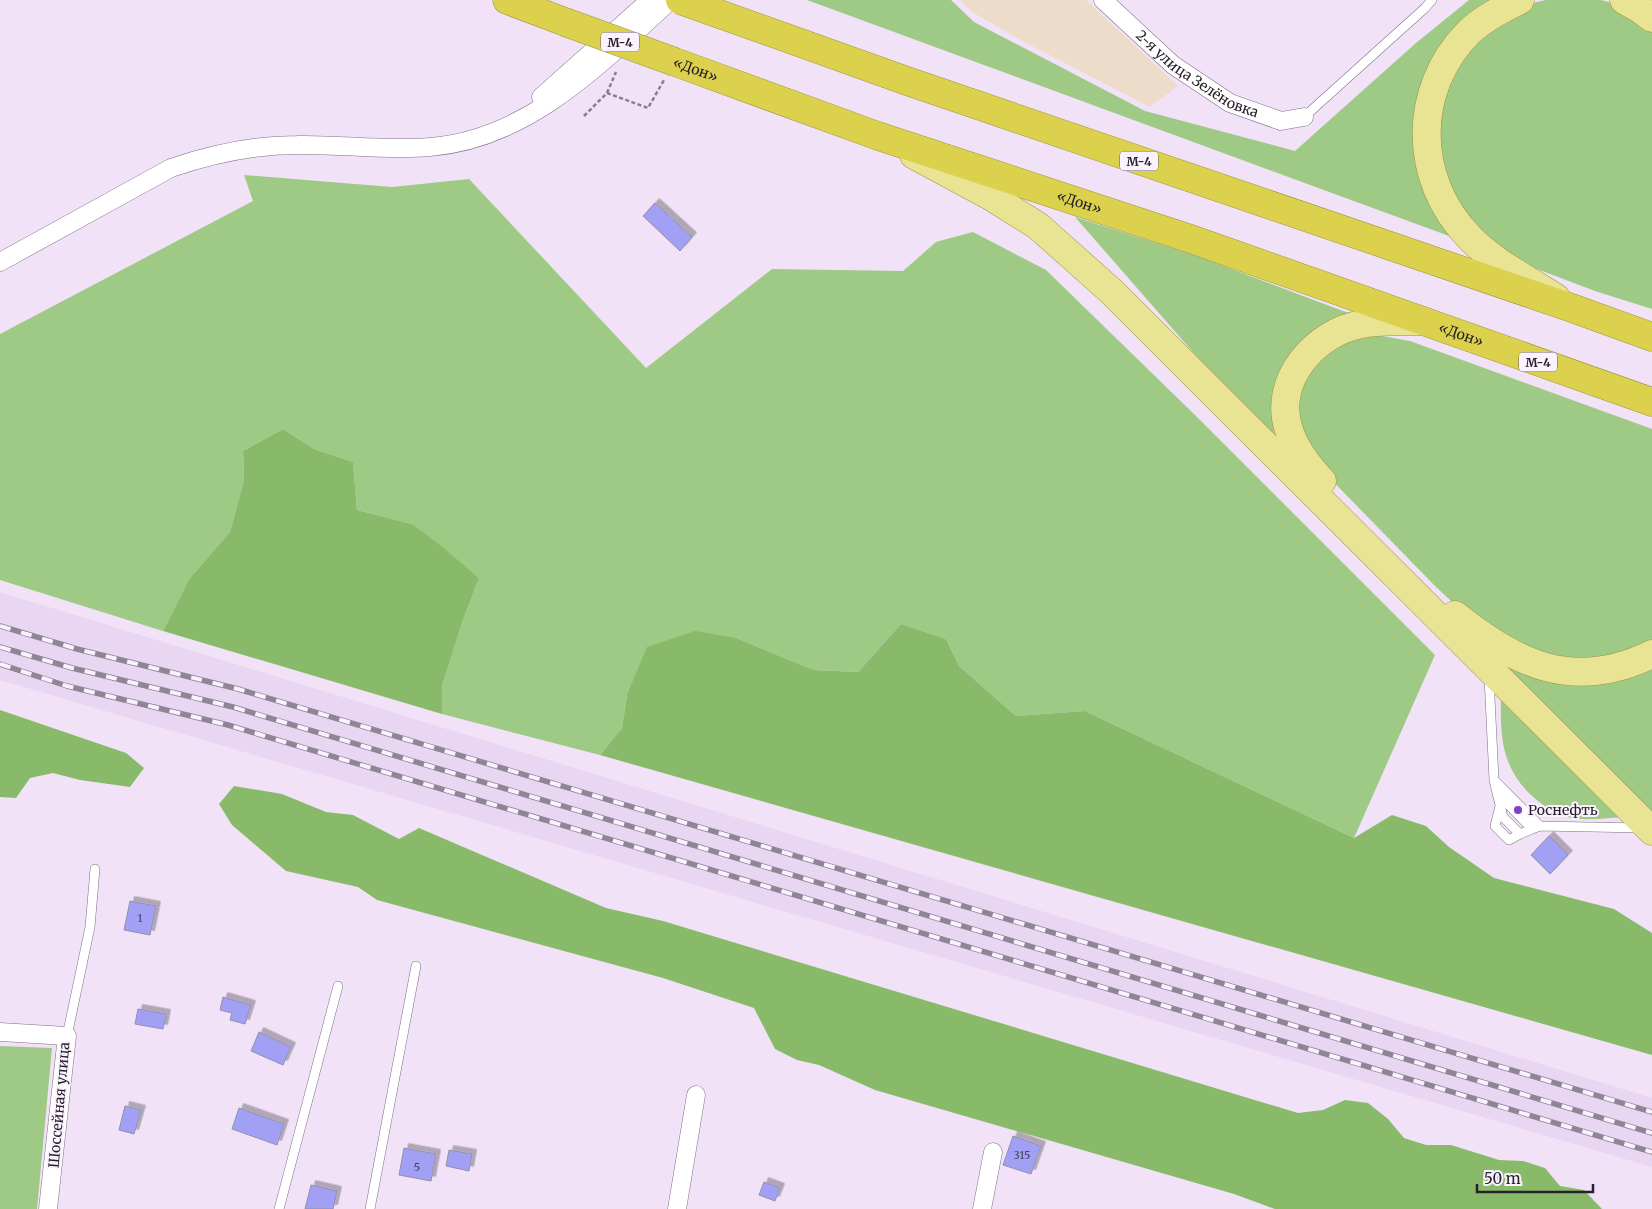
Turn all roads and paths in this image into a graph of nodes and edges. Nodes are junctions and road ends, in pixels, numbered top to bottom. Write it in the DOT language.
graph roads {
  1 [pos="507,0"];
  2 [pos="650,0"];
  3 [pos="671,0"];
  4 [pos="680,0"];
  5 [pos="1103,0"];
  6 [pos="1432,0"];
  7 [pos="1520,0"];
  8 [pos="1624,0"];
  9 [pos="1652,18"];
  10 [pos="675,62"];
  11 [pos="607,92"];
  12 [pos="1304,117"];
  13 [pos="489,133"];
  14 [pos="878,136"];
  15 [pos="0,262"];
  16 [pos="1569,307"];
  17 [pos="1425,321"];
  18 [pos="1652,337"];
  19 [pos="1652,402"];
  20 [pos="1652,654"];
  21 [pos="1488,669"];
  22 [pos="1494,780"];
  23 [pos="1497,793"];
  24 [pos="1536,827"];
  25 [pos="1651,830"];
  26 [pos="95,869"];
  27 [pos="416,966"];
  28 [pos="338,986"];
  29 [pos="0,1032"];
  30 [pos="67,1036"];
  31 [pos="696,1095"];
  32 [pos="993,1152"];
  33 [pos="48,1209"];
  34 [pos="279,1209"];
  35 [pos="370,1209"];
  36 [pos="677,1209"];
  37 [pos="982,1209"];
  1 -- 10 [label="highway, «Дон» / М-4, bridge"];
  2 -- 13 [label="street"];
  3 -- 13 [label="street"];
  4 -- 16 [label="highway, М-4, bridge"];
  5 -- 12 [label="street, 2-я улица Зелёновка"];
  6 -- 12 [label="lane"];
  7 -- 16 [label="main road"];
  8 -- 9 [label="main road"];
  10 -- 11 [label="path"];
  10 -- 14 [label="highway, «Дон» / М-4"];
  13 -- 15 [label="street"];
  14 -- 17 [label="highway, «Дон» / М-4"];
  14 -- 21 [label="main road"];
  16 -- 18 [label="highway, М-4"];
  17 -- 19 [label="highway, «Дон» / М-4"];
  17 -- 20 [label="main road"];
  21 -- 22 [label="lane"];
  21 -- 25 [label="main road"];
  22 -- 23 [label="lane"];
  22 -- 24 [label="lane"];
  23 -- 24 [label="lane"];
  23 -- 24 [label="lane"];
  24 -- 25 [label="lane"];
  26 -- 30 [label="lane"];
  27 -- 35 [label="lane"];
  28 -- 34 [label="lane"];
  29 -- 30 [label="street, Шоссейная улица"];
  30 -- 33 [label="street, Шоссейная улица"];
  31 -- 36 [label="street"];
  32 -- 37 [label="street"];
}
